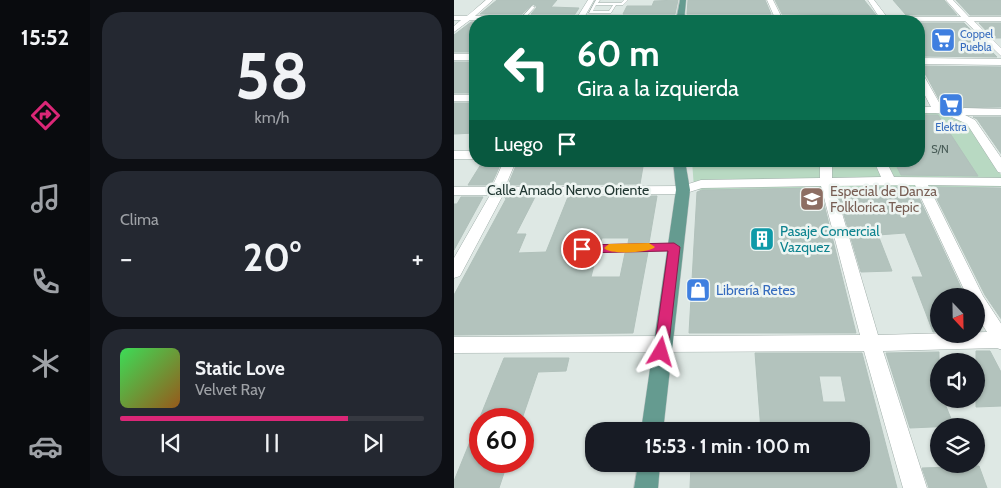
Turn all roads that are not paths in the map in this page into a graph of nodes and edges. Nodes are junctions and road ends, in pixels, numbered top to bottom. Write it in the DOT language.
graph roads {
  1 [pos="490,0"];
  2 [pos="626,0"];
  3 [pos="682,0"];
  4 [pos="770,0"];
  5 [pos="871,0"];
  6 [pos="949,0"];
  7 [pos="595,1"];
  8 [pos="615,4"];
  9 [pos="533,7"];
  10 [pos="472,15"];
  11 [pos="526,15"];
  12 [pos="584,15"];
  13 [pos="594,15"];
  14 [pos="680,15"];
  15 [pos="777,15"];
  16 [pos="882,15"];
  17 [pos="454,18"];
  18 [pos="469,18"];
  19 [pos="967,19"];
  20 [pos="1001,19"];
  21 [pos="925,20"];
  22 [pos="454,30"];
  23 [pos="1001,55"];
  24 [pos="454,57"];
  25 [pos="469,57"];
  26 [pos="925,61"];
  27 [pos="1001,62"];
  28 [pos="925,87"];
  29 [pos="454,98"];
  30 [pos="469,98"];
  31 [pos="925,110"];
  32 [pos="943,110"];
  33 [pos="1001,112"];
  34 [pos="960,116"];
  35 [pos="454,155"];
  36 [pos="469,155"];
  37 [pos="507,167"];
  38 [pos="680,167"];
  39 [pos="826,167"];
  40 [pos="883,167"];
  41 [pos="1001,169"];
  42 [pos="826,181"];
  43 [pos="889,181"];
  44 [pos="919,181"];
  45 [pos="1001,182"];
  46 [pos="496,190"];
  47 [pos="683,190"];
  48 [pos="454,191"];
  49 [pos="674,247"];
  50 [pos="582,249"];
  51 [pos="454,272"];
  52 [pos="971,288"];
  53 [pos="985,313"];
  54 [pos="1001,341"];
  55 [pos="871,343"];
  56 [pos="454,345"];
  57 [pos="662,345"];
  58 [pos="653,422"];
  59 [pos="648,472"];
  60 [pos="646,488"];
  61 [pos="915,488"];
  1 -- 10 [label="street"];
  2 -- 8 [label="lane"];
  3 -- 14 [label="main road"];
  4 -- 15 [label="street"];
  5 -- 16 [label="street"];
  6 -- 19 [label="street"];
  7 -- 8 [label="lane"];
  7 -- 12 [label="street"];
  7 -- 13 [label="lane"];
  8 -- 13 [label="lane"];
  9 -- 11 [label="lane"];
  17 -- 18 [label="street"];
  18 -- 22 [label="street"];
  19 -- 20 [label="street"];
  19 -- 21 [label="street"];
  19 -- 23 [label="street"];
  24 -- 25 [label="street"];
  26 -- 27 [label="street"];
  28 -- 32 [label="street"];
  29 -- 30 [label="street"];
  31 -- 32 [label="street"];
  32 -- 34 [label="street"];
  33 -- 34 [label="street"];
  34 -- 41 [label="street"];
  35 -- 36 [label="street"];
  37 -- 46 [label="street"];
  38 -- 47 [label="main road"];
  39 -- 42 [label="street"];
  40 -- 43 [label="street"];
  42 -- 43 [label="street, Calle Amado Nervo Oriente"];
  42 -- 47 [label="street, Calle Amado Nervo Oriente"];
  42 -- 55 [label="street"];
  43 -- 44 [label="street, Calle Amado Nervo Oriente"];
  44 -- 45 [label="street, Calle Amado Nervo Oriente"];
  44 -- 52 [label="street"];
  46 -- 47 [label="street, Calle Amado Nervo Oriente"];
  46 -- 48 [label="street, Calle Amado Nervo Oriente"];
  46 -- 51 [label="street"];
  47 -- 49 [label="main road"];
  49 -- 50 [label="lane"];
  49 -- 57 [label="main road"];
  53 -- 54 [label="street"];
  54 -- 55 [label="street"];
  55 -- 57 [label="street"];
  55 -- 61 [label="street"];
  56 -- 57 [label="street"];
  57 -- 58 [label="main road"];
  59 -- 60 [label="main road"];
}
